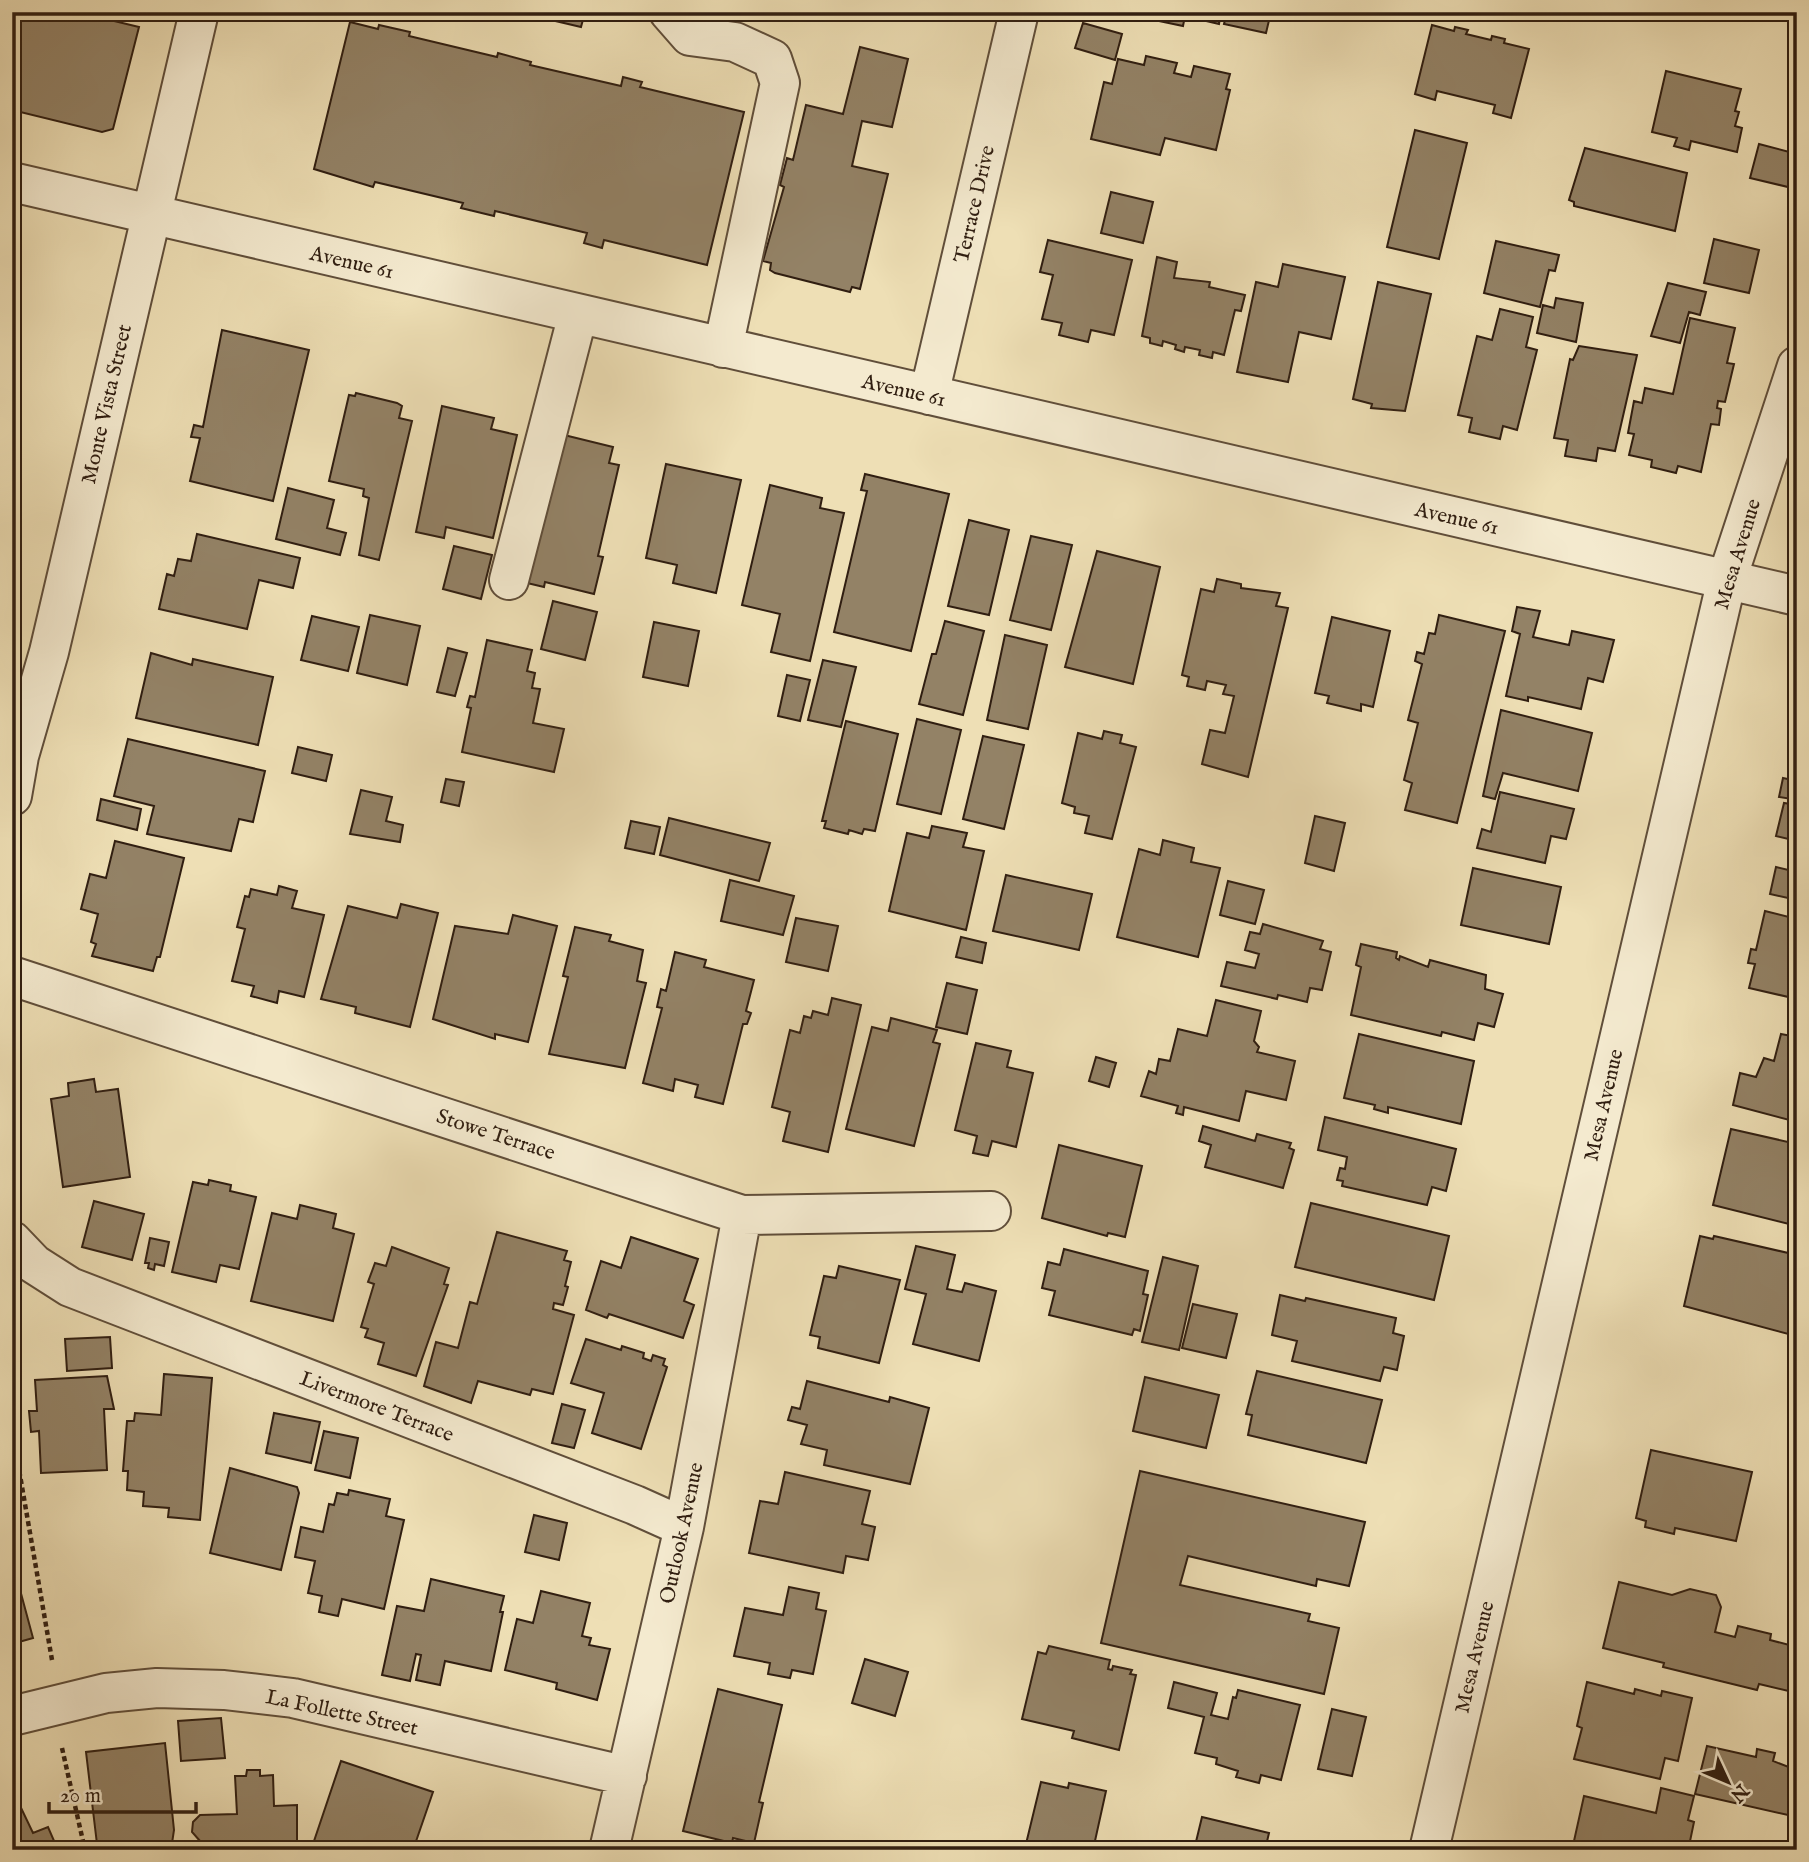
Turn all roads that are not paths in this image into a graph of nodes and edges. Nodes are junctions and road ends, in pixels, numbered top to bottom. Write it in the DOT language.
graph roads {
  1 [pos="199,12"];
  2 [pos="669,12"];
  3 [pos="1019,12"];
  4 [pos="12,182"];
  5 [pos="150,215"];
  6 [pos="578,314"];
  7 [pos="723,348"];
  8 [pos="1797,366"];
  9 [pos="929,395"];
  10 [pos="1727,579"];
  11 [pos="509,580"];
  12 [pos="1797,596"];
  13 [pos="15,755"];
  14 [pos="12,796"];
  15 [pos="12,976"];
  16 [pos="991,1211"];
  17 [pos="742,1215"];
  18 [pos="12,1241"];
  19 [pos="684,1527"];
  20 [pos="12,1716"];
  21 [pos="627,1776"];
  22 [pos="609,1850"];
  23 [pos="1429,1850"];
  1 -- 5 [label="street, Monte Vista Street"];
  2 -- 7 [label="street"];
  3 -- 9 [label="street, Terrace Drive"];
  4 -- 5 [label="street, Avenue 61"];
  5 -- 6 [label="street, Avenue 61"];
  5 -- 13 [label="street, Monte Vista Street"];
  6 -- 7 [label="street, Avenue 61"];
  6 -- 11 [label="street"];
  7 -- 9 [label="street, Avenue 61"];
  8 -- 10 [label="street, Mesa Avenue"];
  9 -- 10 [label="street, Avenue 61"];
  10 -- 12 [label="street, Avenue 61"];
  10 -- 23 [label="street, Mesa Avenue"];
  13 -- 14 [label="street, Monte Vista Street"];
  15 -- 17 [label="street, Stowe Terrace"];
  16 -- 17 [label="street, Stowe Terrace"];
  17 -- 19 [label="street, Outlook Avenue"];
  18 -- 19 [label="street, Livermore Terrace"];
  19 -- 21 [label="street, Outlook Avenue"];
  20 -- 21 [label="street, La Follette Street"];
  21 -- 22 [label="street, Outlook Avenue"];
}
